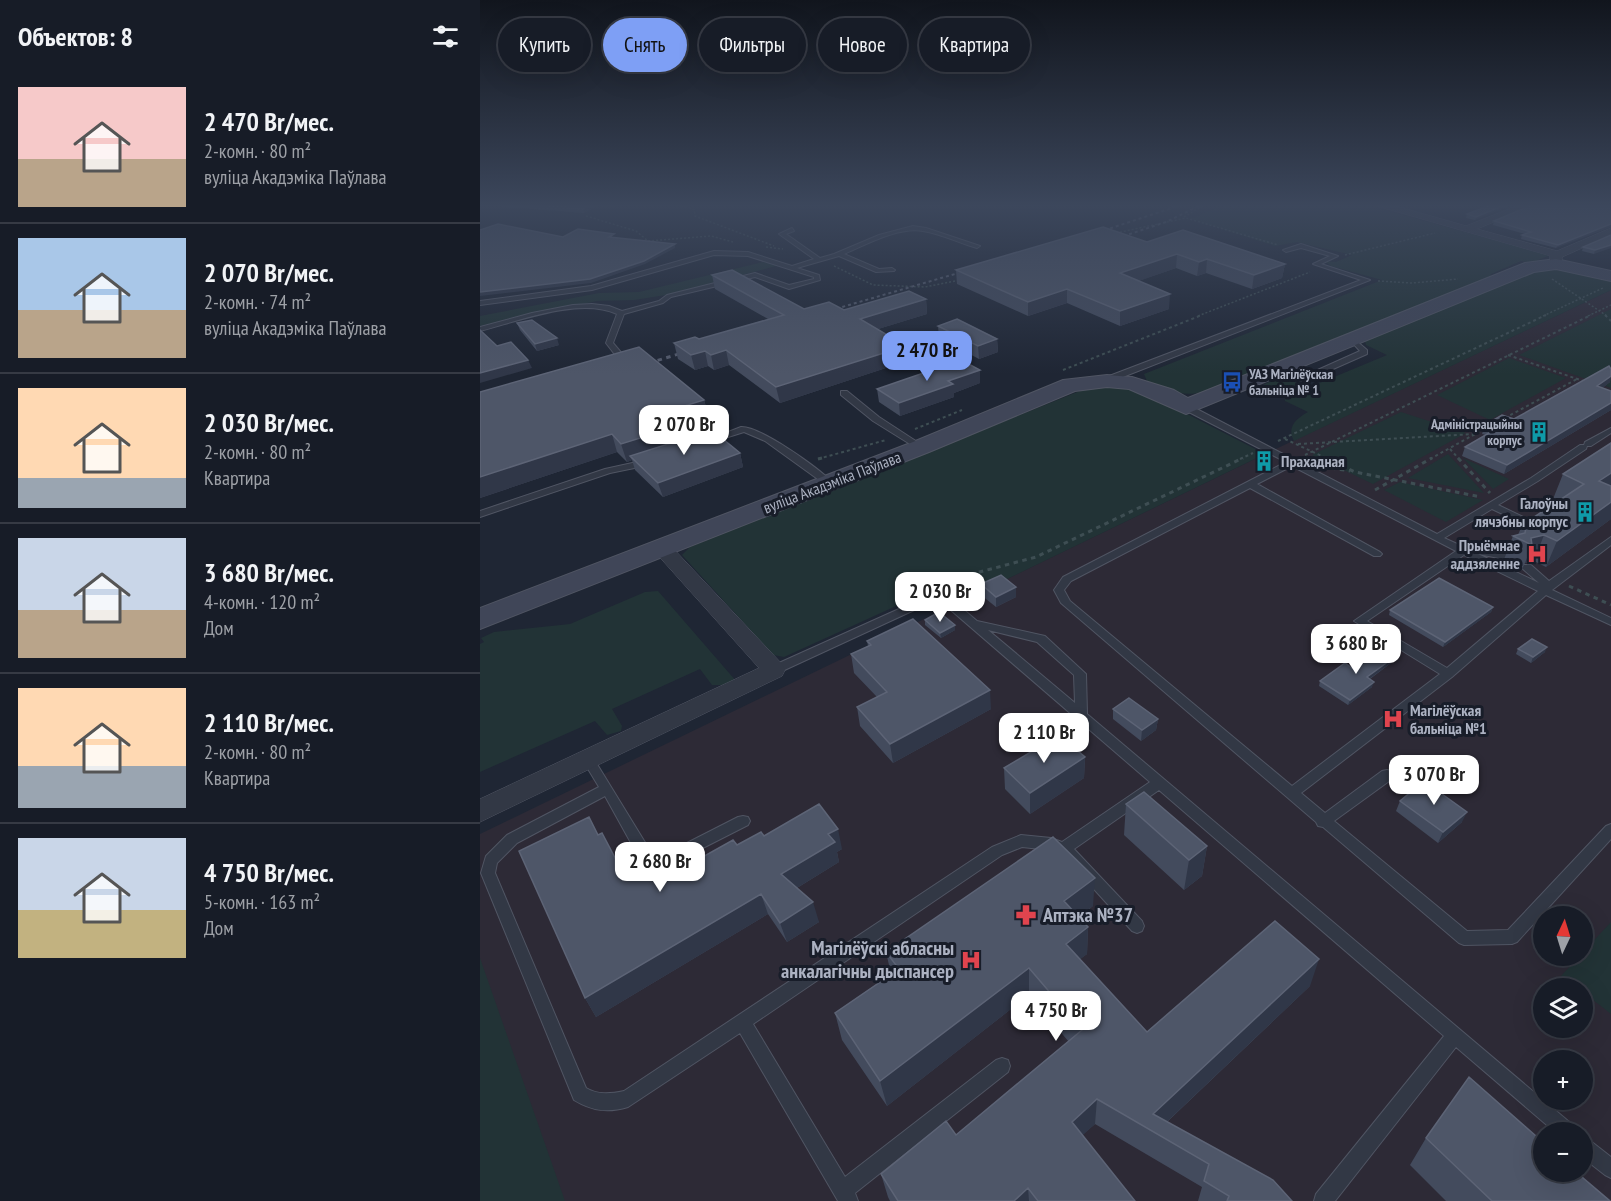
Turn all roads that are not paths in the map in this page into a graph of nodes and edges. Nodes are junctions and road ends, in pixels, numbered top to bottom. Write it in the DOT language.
graph roads {
  1 [pos="686,261"];
  2 [pos="773,261"];
  3 [pos="815,261"];
  4 [pos="855,261"];
  5 [pos="1323,261"];
  6 [pos="1551,261"];
  7 [pos="1564,261"];
  8 [pos="794,267"];
  9 [pos="892,270"];
  10 [pos="1611,276"];
  11 [pos="480,303"];
  12 [pos="621,313"];
  13 [pos="480,329"];
  14 [pos="615,366"];
  15 [pos="1107,381"];
  16 [pos="844,393"];
  17 [pos="1186,407"];
  18 [pos="1611,430"];
  19 [pos="702,443"];
  20 [pos="921,447"];
  21 [pos="660,458"];
  22 [pos="1293,462"];
  23 [pos="829,483"];
  24 [pos="1252,484"];
  25 [pos="1494,503"];
  26 [pos="480,514"];
  27 [pos="1533,525"];
  28 [pos="1437,538"];
  29 [pos="1611,540"];
  30 [pos="662,548"];
  31 [pos="1463,551"];
  32 [pos="1377,554"];
  33 [pos="1509,557"];
  34 [pos="1527,567"];
  35 [pos="1545,591"];
  36 [pos="480,619"];
  37 [pos="1611,622"];
  38 [pos="975,623"];
  39 [pos="774,670"];
  40 [pos="1448,674"];
  41 [pos="1081,714"];
  42 [pos="588,759"];
  43 [pos="1387,775"];
  44 [pos="1160,782"];
  45 [pos="607,789"];
  46 [pos="1291,794"];
  47 [pos="480,811"];
  48 [pos="743,821"];
  49 [pos="1323,822"];
  50 [pos="1611,830"];
  51 [pos="1063,849"];
  52 [pos="1137,926"];
  53 [pos="742,1022"];
  54 [pos="1455,1035"];
  55 [pos="1002,1066"];
  56 [pos="1557,1122"];
  57 [pos="1593,1153"];
  58 [pos="1611,1169"];
  59 [pos="846,1195"];
  60 [pos="1323,1201"];
  1 -- 11 [label="lane"];
  2 -- 8 [label="lane"];
  3 -- 8 [label="lane"];
  4 -- 9 [label="lane"];
  5 -- 15 [label="lane"];
  6 -- 17 [label="main road"];
  7 -- 10 [label="main road"];
  8 -- 12 [label="lane"];
  12 -- 13 [label="lane"];
  12 -- 14 [label="lane"];
  15 -- 17 [label="main road, вуліца Акадэміка Паўлава"];
  15 -- 20 [label="main road, вуліца Акадэміка Паўлава"];
  16 -- 20 [label="lane"];
  17 -- 22 [label="lane"];
  18 -- 25 [label="lane"];
  19 -- 23 [label="lane"];
  20 -- 23 [label="main road, вуліца Акадэміка Паўлава"];
  21 -- 26 [label="lane"];
  22 -- 24 [label="lane"];
  22 -- 28 [label="lane"];
  23 -- 30 [label="main road, вуліца Акадэміка Паўлава"];
  24 -- 32 [label="lane"];
  24 -- 46 [label="lane"];
  25 -- 27 [label="lane"];
  25 -- 28 [label="lane"];
  28 -- 31 [label="lane"];
  29 -- 35 [label="lane"];
  30 -- 36 [label="main road, вуліца Акадэміка Паўлава"];
  30 -- 39 [label="street"];
  31 -- 33 [label="lane"];
  31 -- 35 [label="lane"];
  31 -- 40 [label="lane"];
  34 -- 35 [label="lane"];
  35 -- 37 [label="lane"];
  35 -- 40 [label="lane"];
  38 -- 39 [label="lane"];
  38 -- 41 [label="lane"];
  38 -- 41 [label="lane"];
  39 -- 42 [label="street"];
  40 -- 46 [label="lane"];
  41 -- 44 [label="lane"];
  42 -- 45 [label="lane"];
  42 -- 47 [label="street"];
  43 -- 49 [label="lane"];
  44 -- 51 [label="lane"];
  44 -- 54 [label="lane"];
  45 -- 48 [label="lane"];
  45 -- 53 [label="lane"];
  46 -- 49 [label="lane"];
  49 -- 50 [label="lane"];
  51 -- 52 [label="lane"];
  51 -- 53 [label="lane"];
  53 -- 59 [label="lane"];
  54 -- 56 [label="lane"];
  54 -- 60 [label="lane"];
  55 -- 59 [label="lane"];
  57 -- 58 [label="lane"];
}
